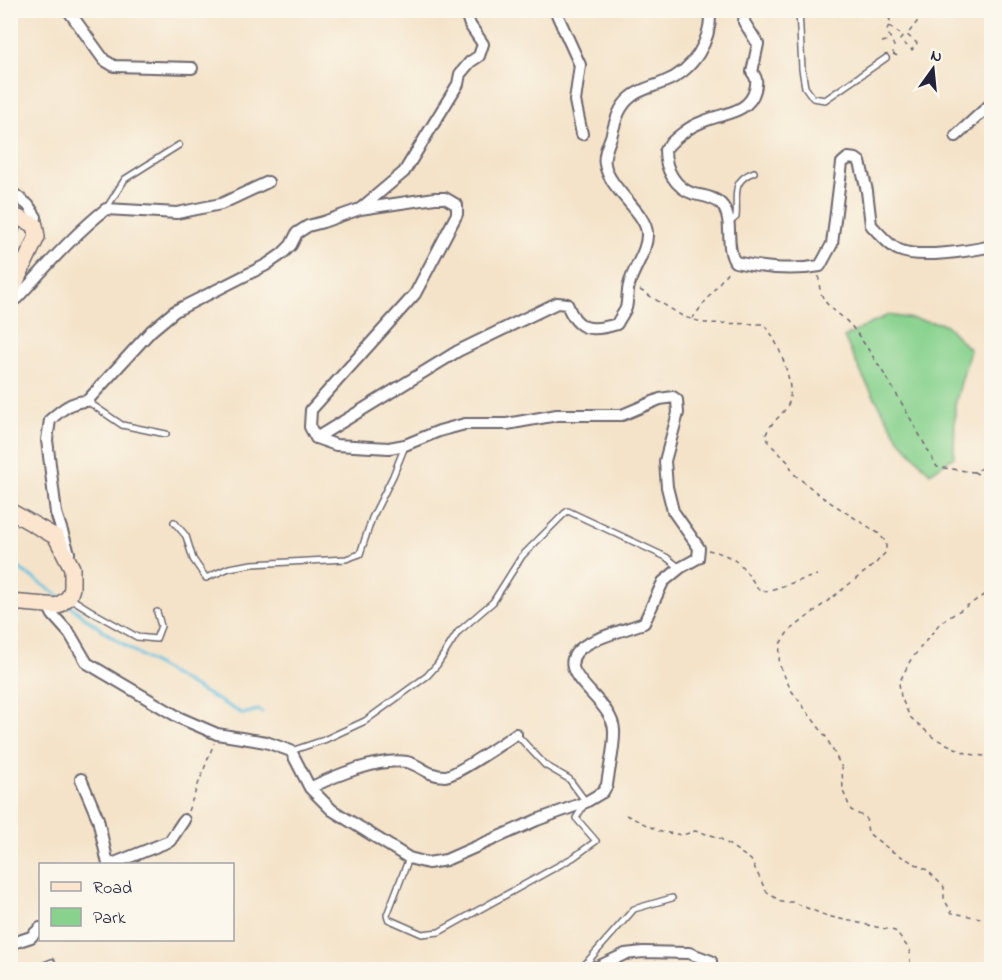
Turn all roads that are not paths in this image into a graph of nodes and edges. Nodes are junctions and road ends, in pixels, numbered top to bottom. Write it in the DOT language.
graph roads {
  1 [pos="68,10"];
  2 [pos="465,10"];
  3 [pos="555,10"];
  4 [pos="710,10"];
  5 [pos="745,10"];
  6 [pos="799,10"];
  7 [pos="886,58"];
  8 [pos="192,68"];
  9 [pos="992,103"];
  10 [pos="582,134"];
  11 [pos="956,136"];
  12 [pos="179,145"];
  13 [pos="754,172"];
  14 [pos="268,182"];
  15 [pos="10,191"];
  16 [pos="106,209"];
  17 [pos="360,209"];
  18 [pos="15,215"];
  19 [pos="727,224"];
  20 [pos="35,225"];
  21 [pos="992,246"];
  22 [pos="10,254"];
  23 [pos="10,294"];
  24 [pos="10,301"];
  25 [pos="87,401"];
  26 [pos="166,434"];
  27 [pos="316,438"];
  28 [pos="405,445"];
  29 [pos="10,511"];
  30 [pos="174,522"];
  31 [pos="72,568"];
  32 [pos="680,568"];
  33 [pos="10,602"];
  34 [pos="61,602"];
  35 [pos="157,612"];
  36 [pos="516,734"];
  37 [pos="291,752"];
  38 [pos="81,779"];
  39 [pos="310,788"];
  40 [pos="586,802"];
  41 [pos="184,820"];
  42 [pos="409,858"];
  43 [pos="110,863"];
  44 [pos="113,863"];
  45 [pos="672,898"];
  46 [pos="39,929"];
  47 [pos="10,944"];
  48 [pos="711,961"];
  49 [pos="52,962"];
  50 [pos="32,969"];
  51 [pos="580,969"];
  52 [pos="591,969"];
  1 -- 8 [label="street"];
  2 -- 17 [label="street"];
  3 -- 10 [label="street"];
  4 -- 27 [label="street"];
  5 -- 19 [label="street"];
  6 -- 7 [label="lane"];
  9 -- 11 [label="street"];
  12 -- 16 [label="lane"];
  13 -- 19 [label="lane"];
  14 -- 16 [label="street"];
  15 -- 20 [label="street"];
  16 -- 24 [label="street"];
  17 -- 25 [label="street"];
  17 -- 27 [label="street"];
  18 -- 20 [label="street"];
  18 -- 22 [label="lane"];
  19 -- 21 [label="street"];
  20 -- 23 [label="street"];
  25 -- 26 [label="lane"];
  25 -- 31 [label="street"];
  27 -- 28 [label="street"];
  28 -- 30 [label="lane"];
  28 -- 32 [label="street"];
  29 -- 31 [label="street"];
  31 -- 34 [label="street"];
  32 -- 37 [label="lane"];
  32 -- 40 [label="street"];
  33 -- 34 [label="street"];
  34 -- 35 [label="lane"];
  34 -- 37 [label="street"];
  36 -- 39 [label="street"];
  36 -- 40 [label="lane"];
  37 -- 39 [label="street"];
  38 -- 43 [label="street"];
  39 -- 42 [label="street"];
  40 -- 42 [label="street"];
  40 -- 42 [label="lane"];
  41 -- 44 [label="street"];
  45 -- 51 [label="lane"];
  46 -- 47 [label="street"];
  48 -- 52 [label="street"];
  49 -- 50 [label="lane"];
}
